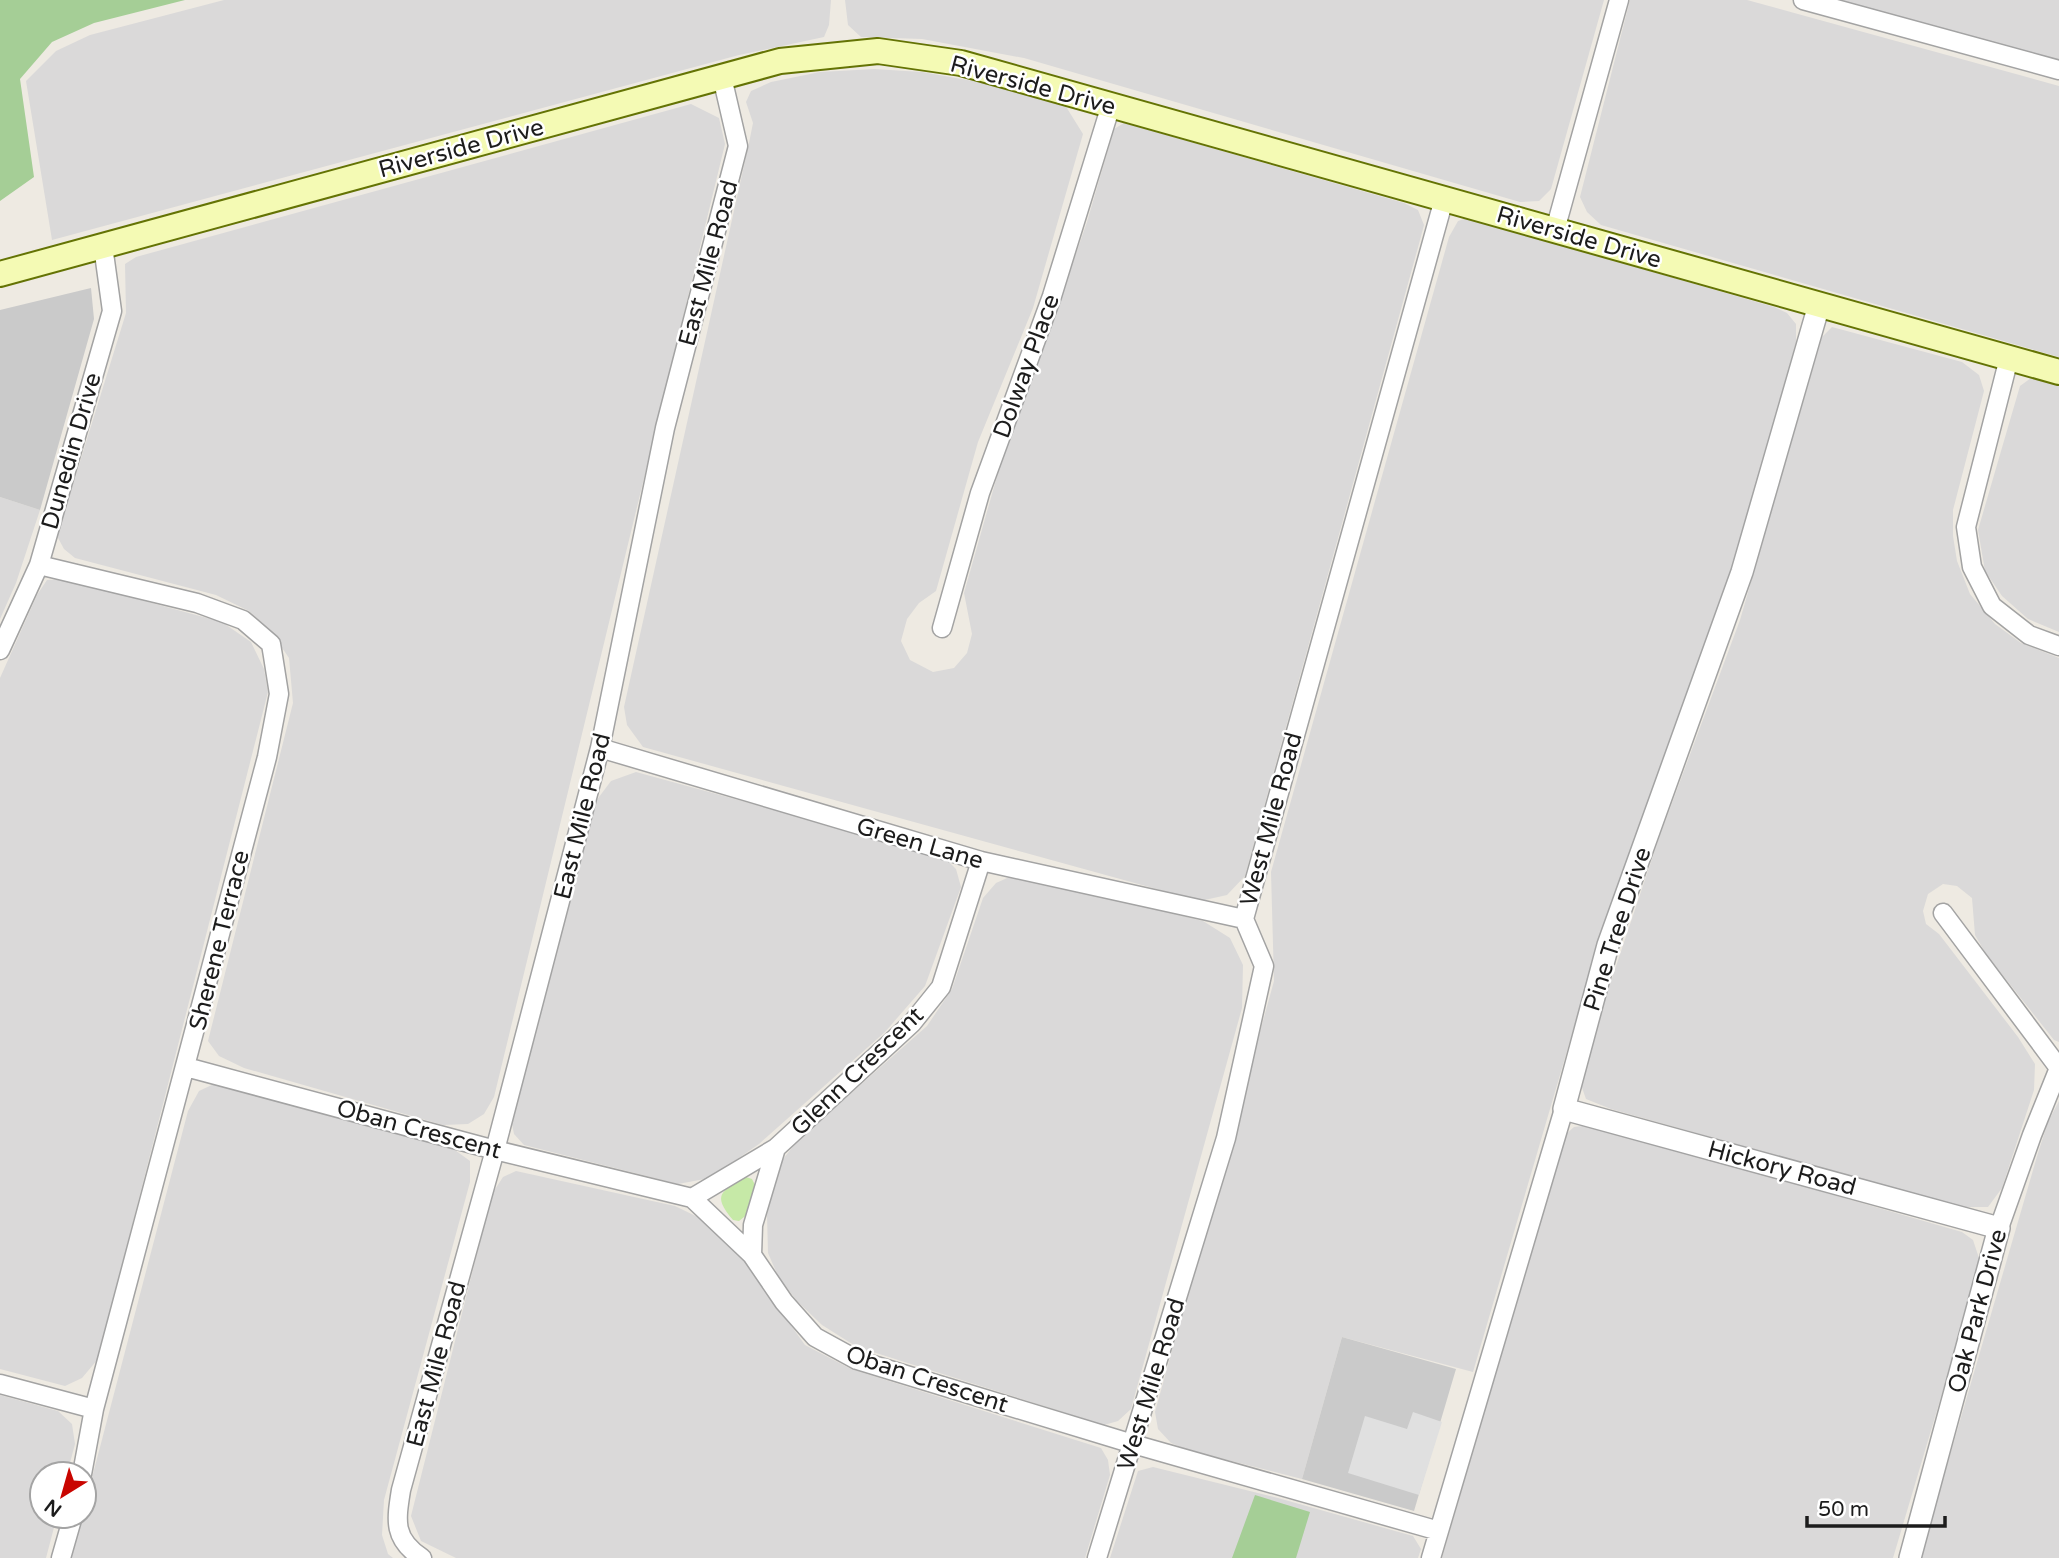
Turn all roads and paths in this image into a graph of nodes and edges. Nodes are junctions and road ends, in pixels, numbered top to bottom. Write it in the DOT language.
graph roads {
  1 [pos="1619,0"];
  2 [pos="1802,0"];
  3 [pos="2059,70"];
  4 [pos="722,77"];
  5 [pos="1111,105"];
  6 [pos="1444,199"];
  7 [pos="1555,230"];
  8 [pos="103,246"];
  9 [pos="0,274"];
  10 [pos="1819,304"];
  11 [pos="2010,358"];
  12 [pos="2059,372"];
  13 [pos="39,565"];
  14 [pos="942,628"];
  15 [pos="2059,646"];
  16 [pos="0,650"];
  17 [pos="600,748"];
  18 [pos="981,861"];
  19 [pos="1943,913"];
  20 [pos="1244,919"];
  21 [pos="186,1067"];
  22 [pos="2059,1068"];
  23 [pos="1564,1109"];
  24 [pos="776,1148"];
  25 [pos="495,1150"];
  26 [pos="692,1198"];
  27 [pos="1999,1228"];
  28 [pos="752,1255"];
  29 [pos="0,1384"];
  30 [pos="94,1409"];
  31 [pos="1133,1444"];
  32 [pos="85,1460"];
  33 [pos="69,1530"];
  34 [pos="1438,1531"];
  35 [pos="415,1553"];
  36 [pos="61,1558"];
  37 [pos="1097,1558"];
  38 [pos="1431,1558"];
  39 [pos="1910,1558"];
  1 -- 7 [label="street"];
  2 -- 3 [label="street"];
  4 -- 5 [label="main road, Riverside Drive"];
  4 -- 8 [label="main road, Riverside Drive"];
  4 -- 17 [label="street, East Mile Road"];
  5 -- 6 [label="main road, Riverside Drive"];
  5 -- 14 [label="street, Dolway Place"];
  6 -- 7 [label="main road, Riverside Drive"];
  6 -- 20 [label="street, West Mile Road"];
  7 -- 10 [label="main road, Riverside Drive"];
  8 -- 9 [label="main road, Riverside Drive"];
  8 -- 13 [label="street, Dunedin Drive"];
  10 -- 11 [label="main road, Riverside Drive"];
  10 -- 23 [label="street, Pine Tree Drive"];
  11 -- 12 [label="main road, Riverside Drive"];
  11 -- 15 [label="street"];
  13 -- 16 [label="street, Dunedin Drive"];
  13 -- 21 [label="street, Sherene Terrace"];
  17 -- 18 [label="street, Green Lane"];
  17 -- 25 [label="street, East Mile Road"];
  18 -- 20 [label="street, Green Lane"];
  18 -- 24 [label="street, Glenn Crescent"];
  19 -- 22 [label="street"];
  20 -- 31 [label="street, West Mile Road"];
  21 -- 25 [label="street, Oban Crescent"];
  21 -- 30 [label="street, Sherene Terrace"];
  22 -- 27 [label="street, Oak Park Drive"];
  23 -- 27 [label="street, Hickory Road"];
  23 -- 34 [label="street, Pine Tree Drive"];
  24 -- 26 [label="street, Glenn Crescent"];
  24 -- 28 [label="street"];
  25 -- 26 [label="street, Oban Crescent"];
  25 -- 35 [label="street, East Mile Road"];
  26 -- 28 [label="street, Oban Crescent"];
  27 -- 39 [label="street, Oak Park Drive"];
  28 -- 31 [label="street, Oban Crescent"];
  29 -- 30 [label="street"];
  30 -- 32 [label="street, Sherene Terrace"];
  31 -- 34 [label="street, Oban Crescent"];
  31 -- 37 [label="street, West Mile Road"];
  33 -- 36 [label="street"];
  34 -- 38 [label="street, Pine Tree Drive"];
}
